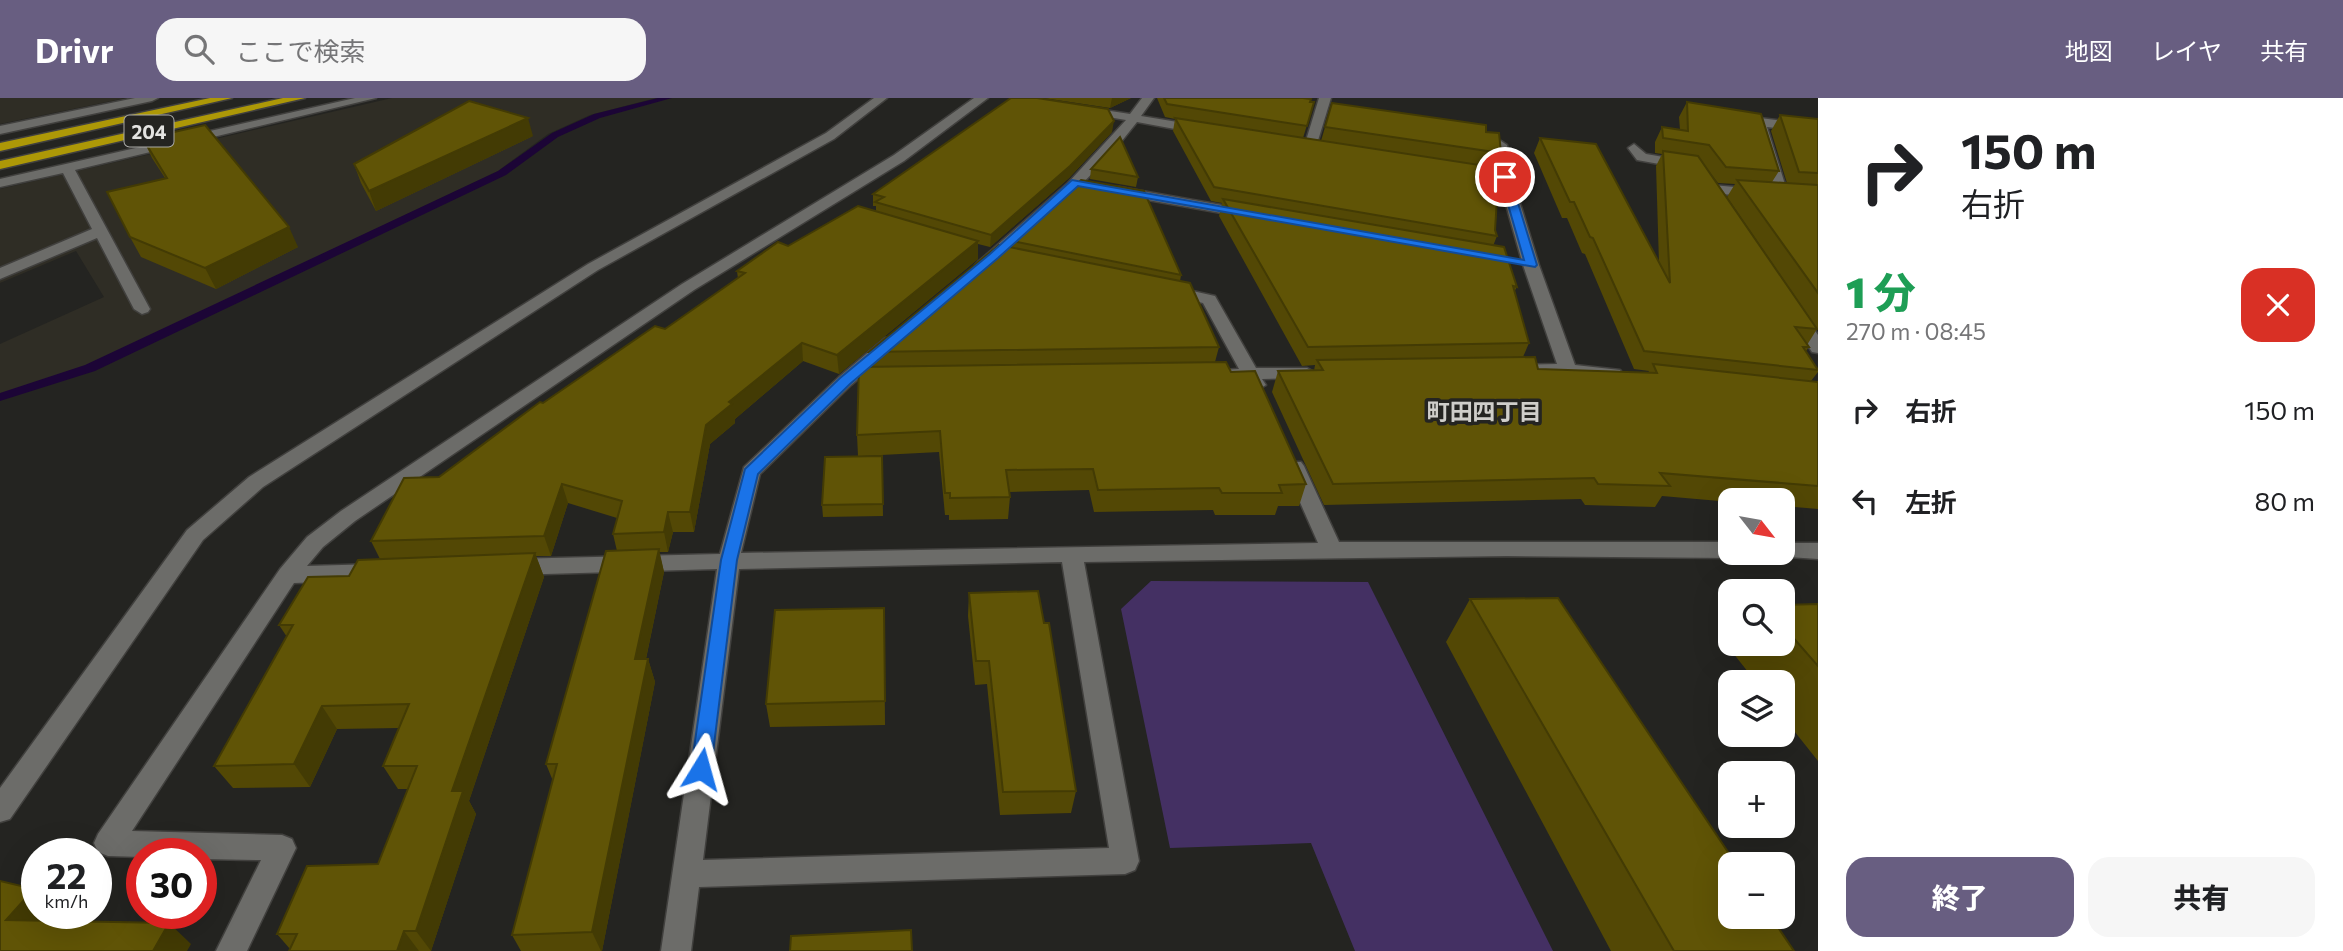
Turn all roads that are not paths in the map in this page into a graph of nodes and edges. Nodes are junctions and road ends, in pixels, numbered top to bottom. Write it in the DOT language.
graph roads {
  1 [pos="152,98"];
  2 [pos="226,98"];
  3 [pos="301,98"];
  4 [pos="369,98"];
  5 [pos="881,98"];
  6 [pos="982,98"];
  7 [pos="1148,98"];
  8 [pos="1325,98"];
  9 [pos="1070,107"];
  10 [pos="316,110"];
  11 [pos="1133,119"];
  12 [pos="1818,129"];
  13 [pos="0,130"];
  14 [pos="1215,132"];
  15 [pos="1501,145"];
  16 [pos="0,147"];
  17 [pos="1310,147"];
  18 [pos="1634,148"];
  19 [pos="0,165"];
  20 [pos="67,168"];
  21 [pos="1453,169"];
  22 [pos="1505,177"];
  23 [pos="0,183"];
  24 [pos="1089,185"];
  25 [pos="1713,189"];
  26 [pos="1263,216"];
  27 [pos="1735,223"];
  28 [pos="100,231"];
  29 [pos="968,248"];
  30 [pos="994,256"];
  31 [pos="1021,261"];
  32 [pos="0,274"];
  33 [pos="972,274"];
  34 [pos="1155,288"];
  35 [pos="1788,303"];
  36 [pos="142,309"];
  37 [pos="909,328"];
  38 [pos="1818,348"];
  39 [pos="1569,369"];
  40 [pos="1486,370"];
  41 [pos="1321,373"];
  42 [pos="1252,374"];
  43 [pos="1212,375"];
  44 [pos="1638,377"];
  45 [pos="845,381"];
  46 [pos="872,381"];
  47 [pos="1264,399"];
  48 [pos="1286,449"];
  49 [pos="1332,550"];
  50 [pos="1718,550"];
  51 [pos="1796,551"];
  52 [pos="1818,551"];
  53 [pos="1072,554"];
  54 [pos="729,560"];
  55 [pos="495,568"];
  56 [pos="399,571"];
  57 [pos="288,575"];
  58 [pos="0,810"];
  59 [pos="687,874"];
  60 [pos="231,951"];
  61 [pos="676,951"];
  1 -- 13 [label="street"];
  2 -- 16 [label="highway, 204"];
  3 -- 10 [label="street"];
  3 -- 19 [label="highway, 204"];
  4 -- 10 [label="street"];
  5 -- 58 [label="street"];
  6 -- 57 [label="street"];
  7 -- 11 [label="street"];
  8 -- 17 [label="street"];
  9 -- 11 [label="street"];
  10 -- 20 [label="street"];
  11 -- 14 [label="street"];
  11 -- 24 [label="street"];
  12 -- 25 [label="street"];
  15 -- 22 [label="street"];
  18 -- 25 [label="street"];
  20 -- 23 [label="street"];
  20 -- 28 [label="street"];
  21 -- 22 [label="street"];
  22 -- 39 [label="street"];
  24 -- 26 [label="street"];
  24 -- 30 [label="street"];
  25 -- 27 [label="street"];
  28 -- 32 [label="street"];
  28 -- 36 [label="street"];
  29 -- 30 [label="street"];
  30 -- 31 [label="street"];
  30 -- 33 [label="street"];
  34 -- 42 [label="street"];
  35 -- 38 [label="street"];
  37 -- 45 [label="street"];
  39 -- 40 [label="street"];
  39 -- 44 [label="street"];
  41 -- 42 [label="street"];
  42 -- 43 [label="street"];
  42 -- 47 [label="street"];
  45 -- 46 [label="street"];
  45 -- 54 [label="street"];
  48 -- 49 [label="street"];
  49 -- 50 [label="street"];
  49 -- 53 [label="street"];
  51 -- 52 [label="street"];
  53 -- 54 [label="street"];
  53 -- 59 [label="street"];
  54 -- 55 [label="street"];
  54 -- 59 [label="street"];
  56 -- 57 [label="street"];
  57 -- 60 [label="street"];
  59 -- 61 [label="street"];
}
